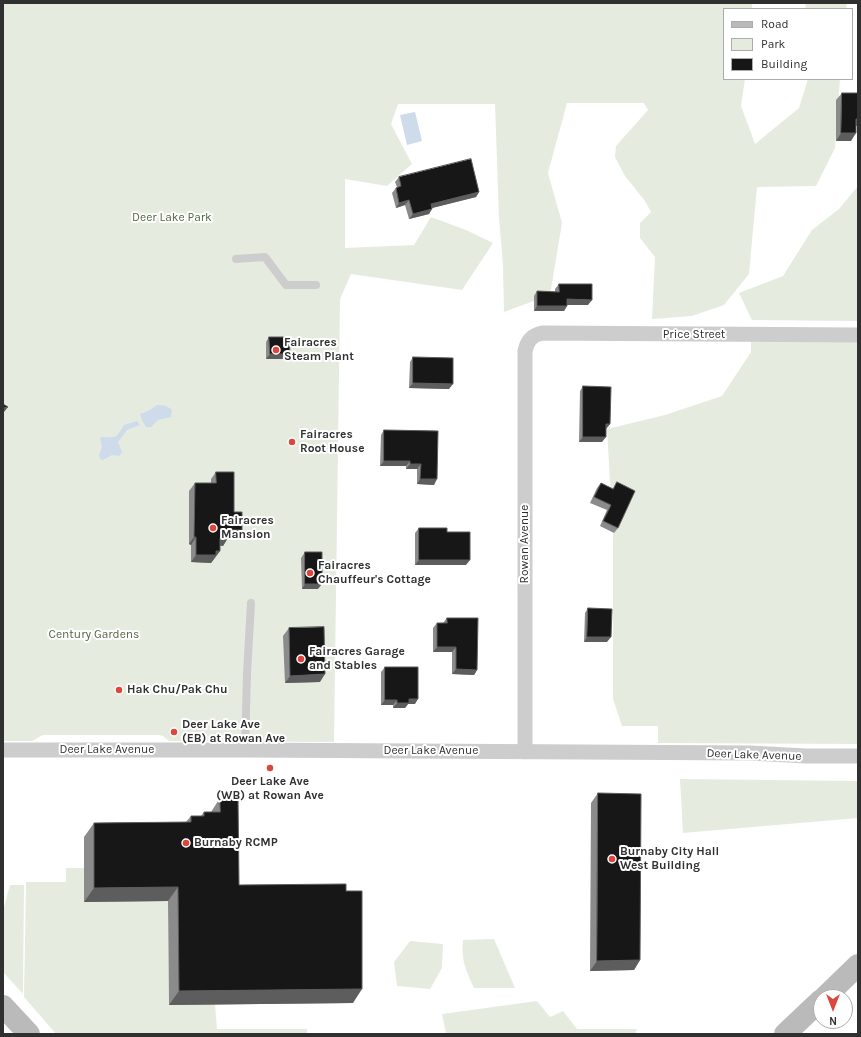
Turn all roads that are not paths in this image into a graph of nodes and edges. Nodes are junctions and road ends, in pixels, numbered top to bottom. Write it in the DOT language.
graph roads {
  1 [pos="236,259"];
  2 [pos="316,285"];
  3 [pos="858,335"];
  4 [pos="531,338"];
  5 [pos="251,603"];
  6 [pos="3,750"];
  7 [pos="245,750"];
  8 [pos="525,752"];
  9 [pos="858,756"];
  10 [pos="858,964"];
  11 [pos="833,989"];
  12 [pos="3,1006"];
  13 [pos="813,1008"];
  14 [pos="29,1034"];
  15 [pos="786,1034"];
  1 -- 2 [label="lane"];
  3 -- 4 [label="street, Price Street"];
  4 -- 8 [label="street, Rowan Avenue"];
  5 -- 7 [label="lane"];
  6 -- 7 [label="street, Deer Lake Avenue"];
  7 -- 8 [label="street, Deer Lake Avenue"];
  8 -- 9 [label="street, Deer Lake Avenue"];
  10 -- 11 [label="main road"];
  12 -- 14 [label="main road"];
  13 -- 15 [label="main road"];
}
